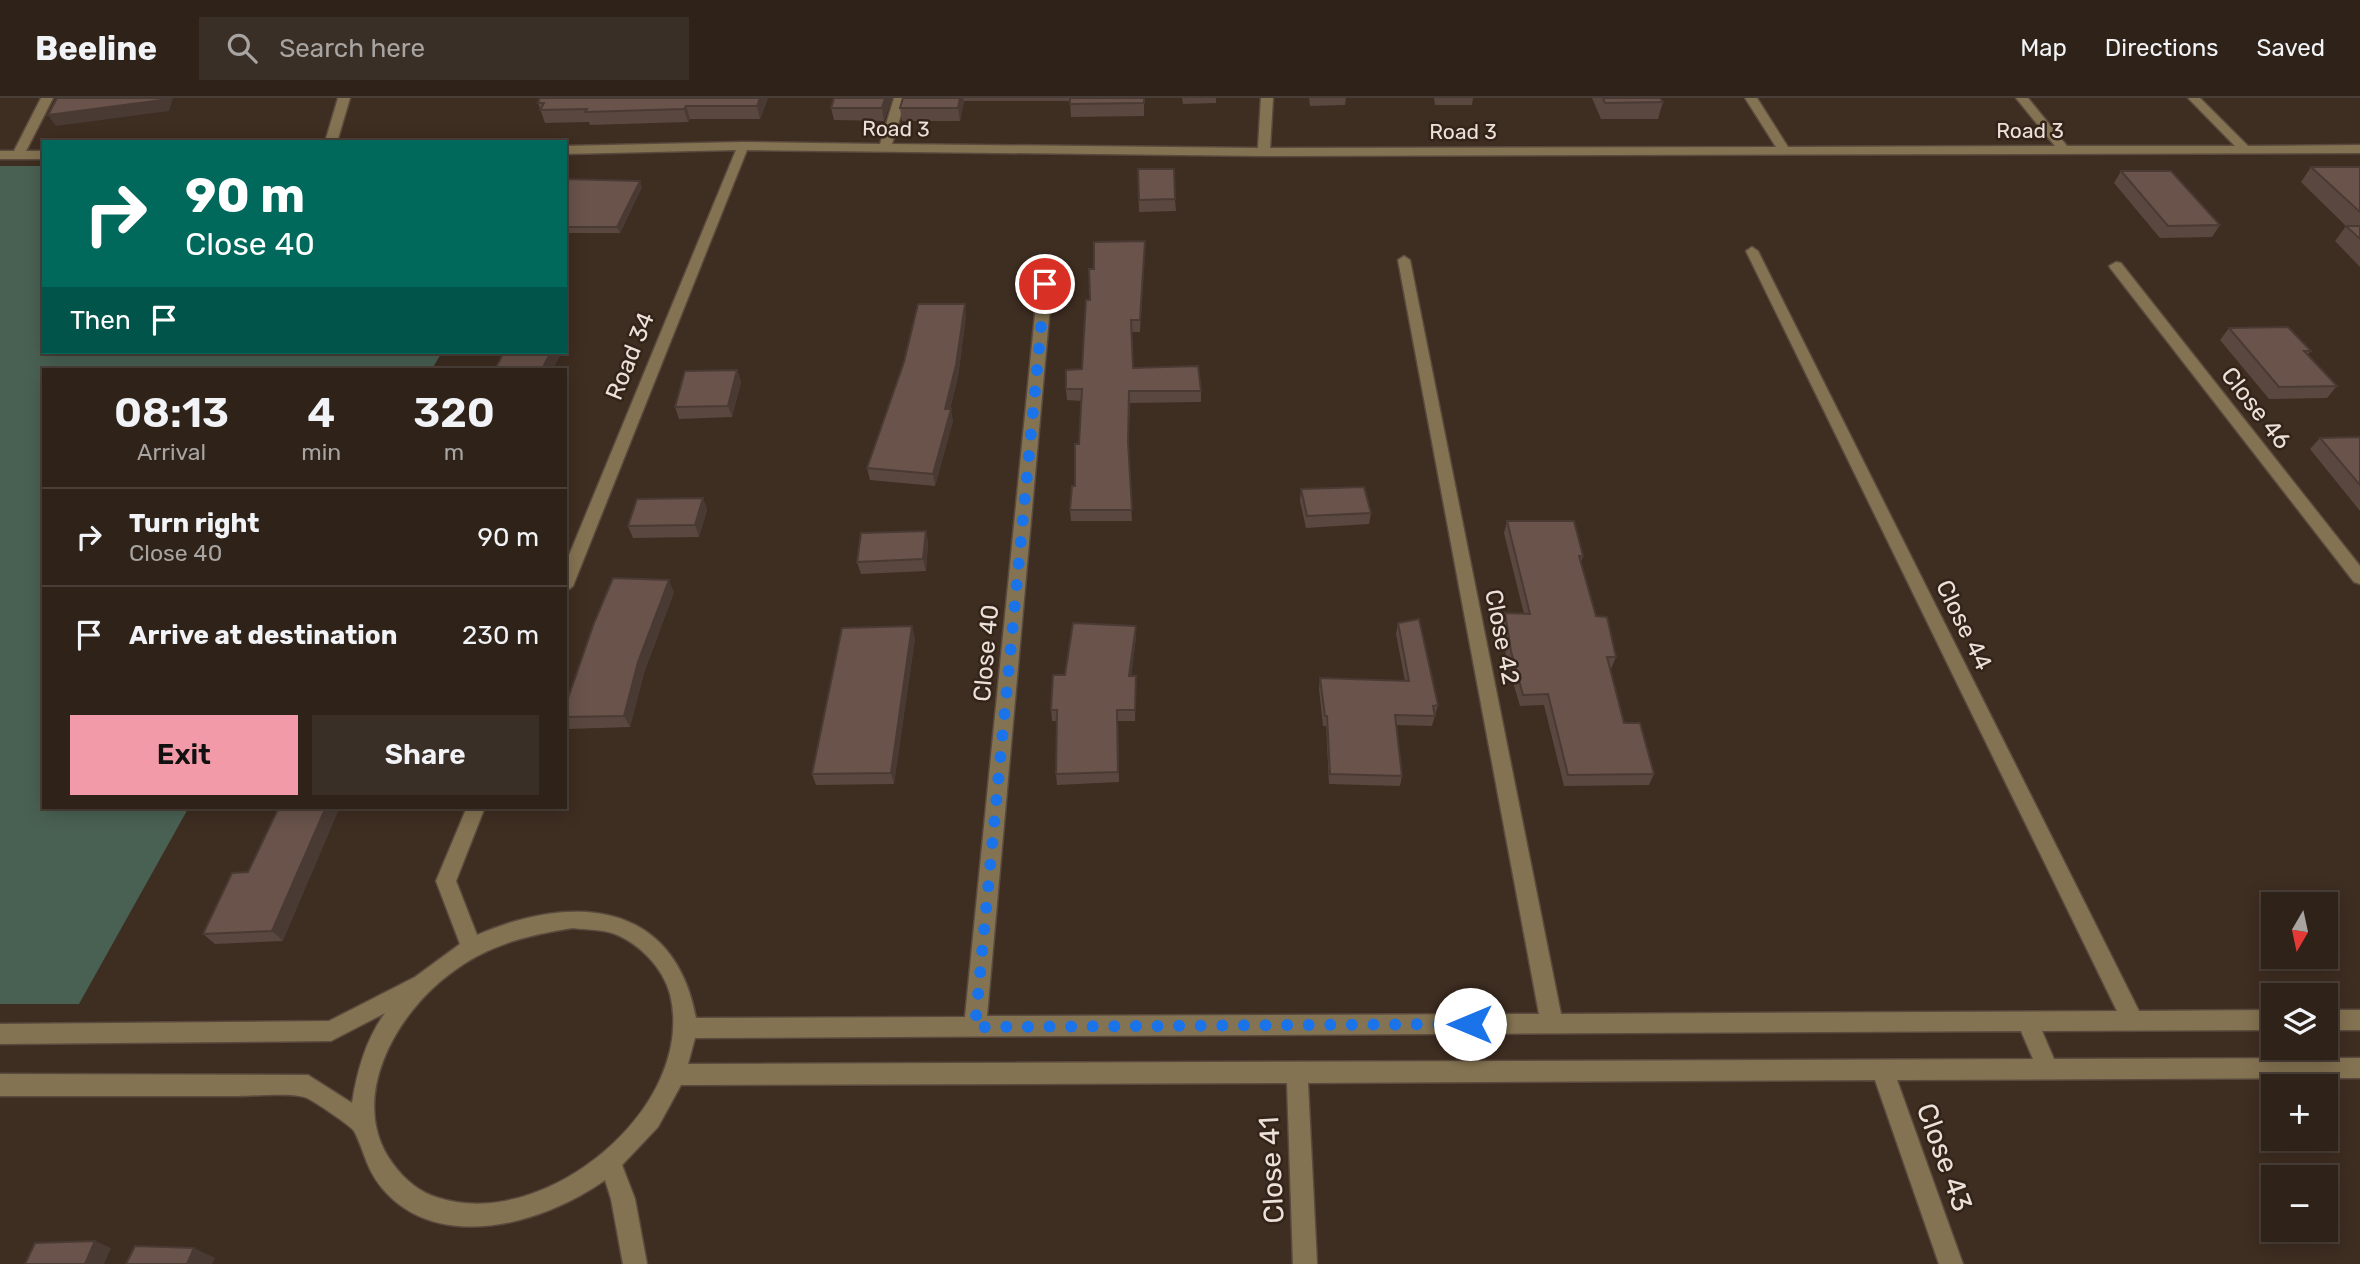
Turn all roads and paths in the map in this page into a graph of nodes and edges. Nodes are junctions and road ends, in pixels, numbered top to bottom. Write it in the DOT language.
graph roads {
  1 [pos="47,98"];
  2 [pos="344,98"];
  3 [pos="900,98"];
  4 [pos="1268,98"];
  5 [pos="1751,98"];
  6 [pos="2022,98"];
  7 [pos="2194,98"];
  8 [pos="332,140"];
  9 [pos="743,146"];
  10 [pos="885,148"];
  11 [pos="2245,149"];
  12 [pos="2360,149"];
  13 [pos="567,150"];
  14 [pos="1784,150"];
  15 [pos="2064,150"];
  16 [pos="1264,152"];
  17 [pos="0,155"];
  18 [pos="18,155"];
  19 [pos="42,155"];
  20 [pos="1752,251"];
  21 [pos="1404,260"];
  22 [pos="2116,266"];
  23 [pos="1045,284"];
  24 [pos="2360,578"];
  25 [pos="567,581"];
  26 [pos="475,809"];
  27 [pos="471,947"];
  28 [pos="425,981"];
  29 [pos="2261,1020"];
  30 [pos="2338,1020"];
  31 [pos="2360,1020"];
  32 [pos="2027,1021"];
  33 [pos="2133,1021"];
  34 [pos="1552,1024"];
  35 [pos="975,1027"];
  36 [pos="686,1028"];
  37 [pos="0,1034"];
  38 [pos="2360,1068"];
  39 [pos="2048,1069"];
  40 [pos="1882,1070"];
  41 [pos="1297,1072"];
  42 [pos="676,1075"];
  43 [pos="0,1085"];
  44 [pos="361,1122"];
  45 [pos="610,1164"];
  46 [pos="635,1264"];
  47 [pos="1305,1264"];
  48 [pos="1951,1264"];
  1 -- 18 [label="street"];
  2 -- 8 [label="street"];
  3 -- 10 [label="street"];
  4 -- 16 [label="street"];
  5 -- 14 [label="street"];
  6 -- 15 [label="street"];
  7 -- 11 [label="street"];
  9 -- 10 [label="street, Road 3"];
  9 -- 13 [label="street, Road 3"];
  9 -- 25 [label="street, Road 34"];
  10 -- 16 [label="street, Road 3"];
  11 -- 12 [label="street, Road 3"];
  11 -- 15 [label="street, Road 3"];
  14 -- 15 [label="street, Road 3"];
  14 -- 16 [label="street, Road 3"];
  17 -- 18 [label="street"];
  18 -- 19 [label="street"];
  20 -- 33 [label="street, Close 44"];
  21 -- 34 [label="street, Close 42"];
  22 -- 24 [label="street, Close 46"];
  23 -- 35 [label="street, Close 40"];
  26 -- 27 [label="street"];
  27 -- 28 [label="street"];
  27 -- 36 [label="street"];
  28 -- 37 [label="street"];
  28 -- 44 [label="street"];
  29 -- 33 [label="street"];
  30 -- 31 [label="street"];
  32 -- 33 [label="street"];
  32 -- 34 [label="street"];
  32 -- 39 [label="street"];
  34 -- 35 [label="street"];
  35 -- 36 [label="street"];
  36 -- 42 [label="street"];
  38 -- 39 [label="street"];
  39 -- 40 [label="street"];
  40 -- 41 [label="street"];
  40 -- 48 [label="street, Close 43"];
  41 -- 42 [label="street"];
  41 -- 47 [label="street, Close 41"];
  42 -- 45 [label="street"];
  43 -- 44 [label="street"];
  44 -- 45 [label="street"];
  45 -- 46 [label="street"];
}
